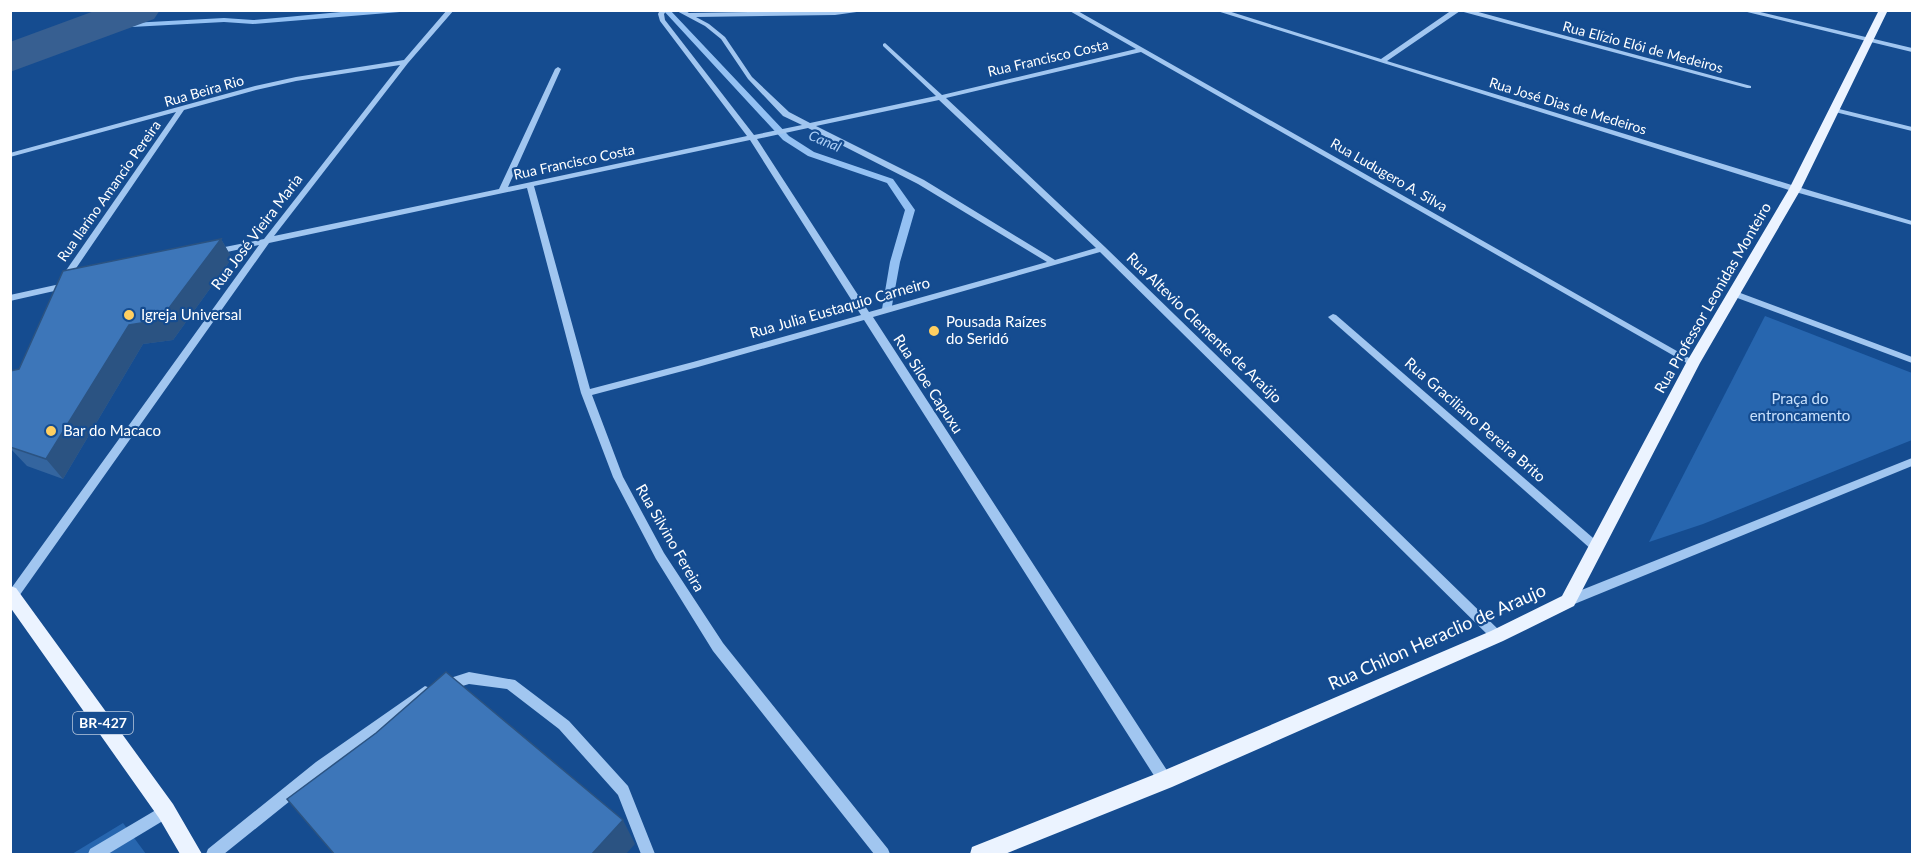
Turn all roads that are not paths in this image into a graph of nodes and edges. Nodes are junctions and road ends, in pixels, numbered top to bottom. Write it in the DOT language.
graph roads {
  1 [pos="452,10"];
  2 [pos="664,10"];
  3 [pos="678,10"];
  4 [pos="868,10"];
  5 [pos="1071,10"];
  6 [pos="1216,10"];
  7 [pos="1457,10"];
  8 [pos="1462,10"];
  9 [pos="1742,10"];
  10 [pos="1884,10"];
  11 [pos="778,12"];
  12 [pos="687,15"];
  13 [pos="1871,41"];
  14 [pos="885,45"];
  15 [pos="1142,50"];
  16 [pos="1912,50"];
  17 [pos="1382,61"];
  18 [pos="406,62"];
  19 [pos="558,69"];
  20 [pos="1749,87"];
  21 [pos="943,97"];
  22 [pos="1834,109"];
  23 [pos="181,110"];
  24 [pos="804,125"];
  25 [pos="1912,129"];
  26 [pos="751,136"];
  27 [pos="10,154"];
  28 [pos="530,185"];
  29 [pos="1796,189"];
  30 [pos="502,191"];
  31 [pos="1912,223"];
  32 [pos="267,240"];
  33 [pos="1102,249"];
  34 [pos="209,253"];
  35 [pos="1052,261"];
  36 [pos="82,282"];
  37 [pos="58,287"];
  38 [pos="1735,294"];
  39 [pos="10,298"];
  40 [pos="867,316"];
  41 [pos="1333,317"];
  42 [pos="1912,360"];
  43 [pos="1692,363"];
  44 [pos="586,393"];
  45 [pos="1912,462"];
  46 [pos="1596,546"];
  47 [pos="12,594"];
  48 [pos="1568,600"];
  49 [pos="1497,636"];
  50 [pos="1165,780"];
  51 [pos="166,811"];
  52 [pos="95,855"];
  53 [pos="192,855"];
  54 [pos="213,855"];
  55 [pos="648,855"];
  56 [pos="883,855"];
  57 [pos="980,855"];
  1 -- 18 [label="street, Rua José Vieira Maria"];
  2 -- 26 [label="street, Rua Siloe Capuxu"];
  3 -- 12 [label="street"];
  4 -- 11 [label="street"];
  5 -- 15 [label="street, Rua Ludugero A. Silva"];
  6 -- 17 [label="street, Rua José Dias de Medeiros"];
  7 -- 17 [label="street"];
  8 -- 20 [label="street, Rua Elízio Elói de Medeiros"];
  9 -- 13 [label="street"];
  10 -- 13 [label="main road, Rua Professor Leonidas Monteiro"];
  11 -- 12 [label="street"];
  12 -- 24 [label="street"];
  13 -- 16 [label="street"];
  13 -- 22 [label="main road, Rua Professor Leonidas Monteiro"];
  14 -- 21 [label="street, Rua Altevio Clemente de Araújo"];
  15 -- 21 [label="street, Rua Francisco Costa"];
  15 -- 43 [label="street, Rua Ludugero A. Silva"];
  17 -- 29 [label="street, Rua José Dias de Medeiros"];
  18 -- 23 [label="street, Rua Beira Rio"];
  18 -- 32 [label="street, Rua José Vieira Maria"];
  19 -- 30 [label="street"];
  21 -- 24 [label="street, Rua Francisco Costa"];
  21 -- 33 [label="street, Rua Altevio Clemente de Araújo"];
  22 -- 25 [label="street"];
  22 -- 29 [label="main road, Rua Professor Leonidas Monteiro"];
  23 -- 27 [label="street, Rua Beira Rio"];
  23 -- 37 [label="street, Rua Ilarino Amancio Pereira"];
  24 -- 26 [label="street, Rua Francisco Costa"];
  24 -- 35 [label="street"];
  26 -- 28 [label="street, Rua Francisco Costa"];
  26 -- 40 [label="street, Rua Siloe Capuxu"];
  28 -- 30 [label="street, Rua Francisco Costa"];
  28 -- 44 [label="street, Rua Silvino Fereira"];
  29 -- 31 [label="street, Rua José Dias de Medeiros"];
  29 -- 38 [label="main road, Rua Professor Leonidas Monteiro"];
  30 -- 32 [label="street, Rua Francisco Costa"];
  32 -- 34 [label="street, Rua Francisco Costa"];
  32 -- 47 [label="street, Rua José Vieira Maria"];
  33 -- 35 [label="street, Rua Julia Eustaquio Carneiro"];
  33 -- 49 [label="street, Rua Altevio Clemente de Araújo"];
  35 -- 40 [label="street, Rua Julia Eustaquio Carneiro"];
  36 -- 37 [label="street"];
  37 -- 39 [label="street"];
  38 -- 42 [label="street"];
  38 -- 43 [label="main road, Rua Professor Leonidas Monteiro"];
  40 -- 44 [label="street, Rua Julia Eustaquio Carneiro"];
  40 -- 50 [label="street, Rua Siloe Capuxu"];
  41 -- 46 [label="street, Rua Graciliano Pereira Brito"];
  43 -- 46 [label="main road, Rua Professor Leonidas Monteiro"];
  44 -- 56 [label="street, Rua Silvino Fereira"];
  45 -- 48 [label="street, Rua Chilon Heraclio de Araujo"];
  46 -- 48 [label="main road, Rua Professor Leonidas Monteiro"];
  47 -- 51 [label="main road, BR-427"];
  48 -- 49 [label="main road, Rua Chilon Heraclio de Araujo"];
  49 -- 50 [label="main road, Rua Chilon Heraclio de Araujo"];
  50 -- 57 [label="main road, Rua Chilon Heraclio de Araujo"];
  51 -- 52 [label="street"];
  51 -- 53 [label="main road, BR-427"];
  54 -- 55 [label="street"];
}
